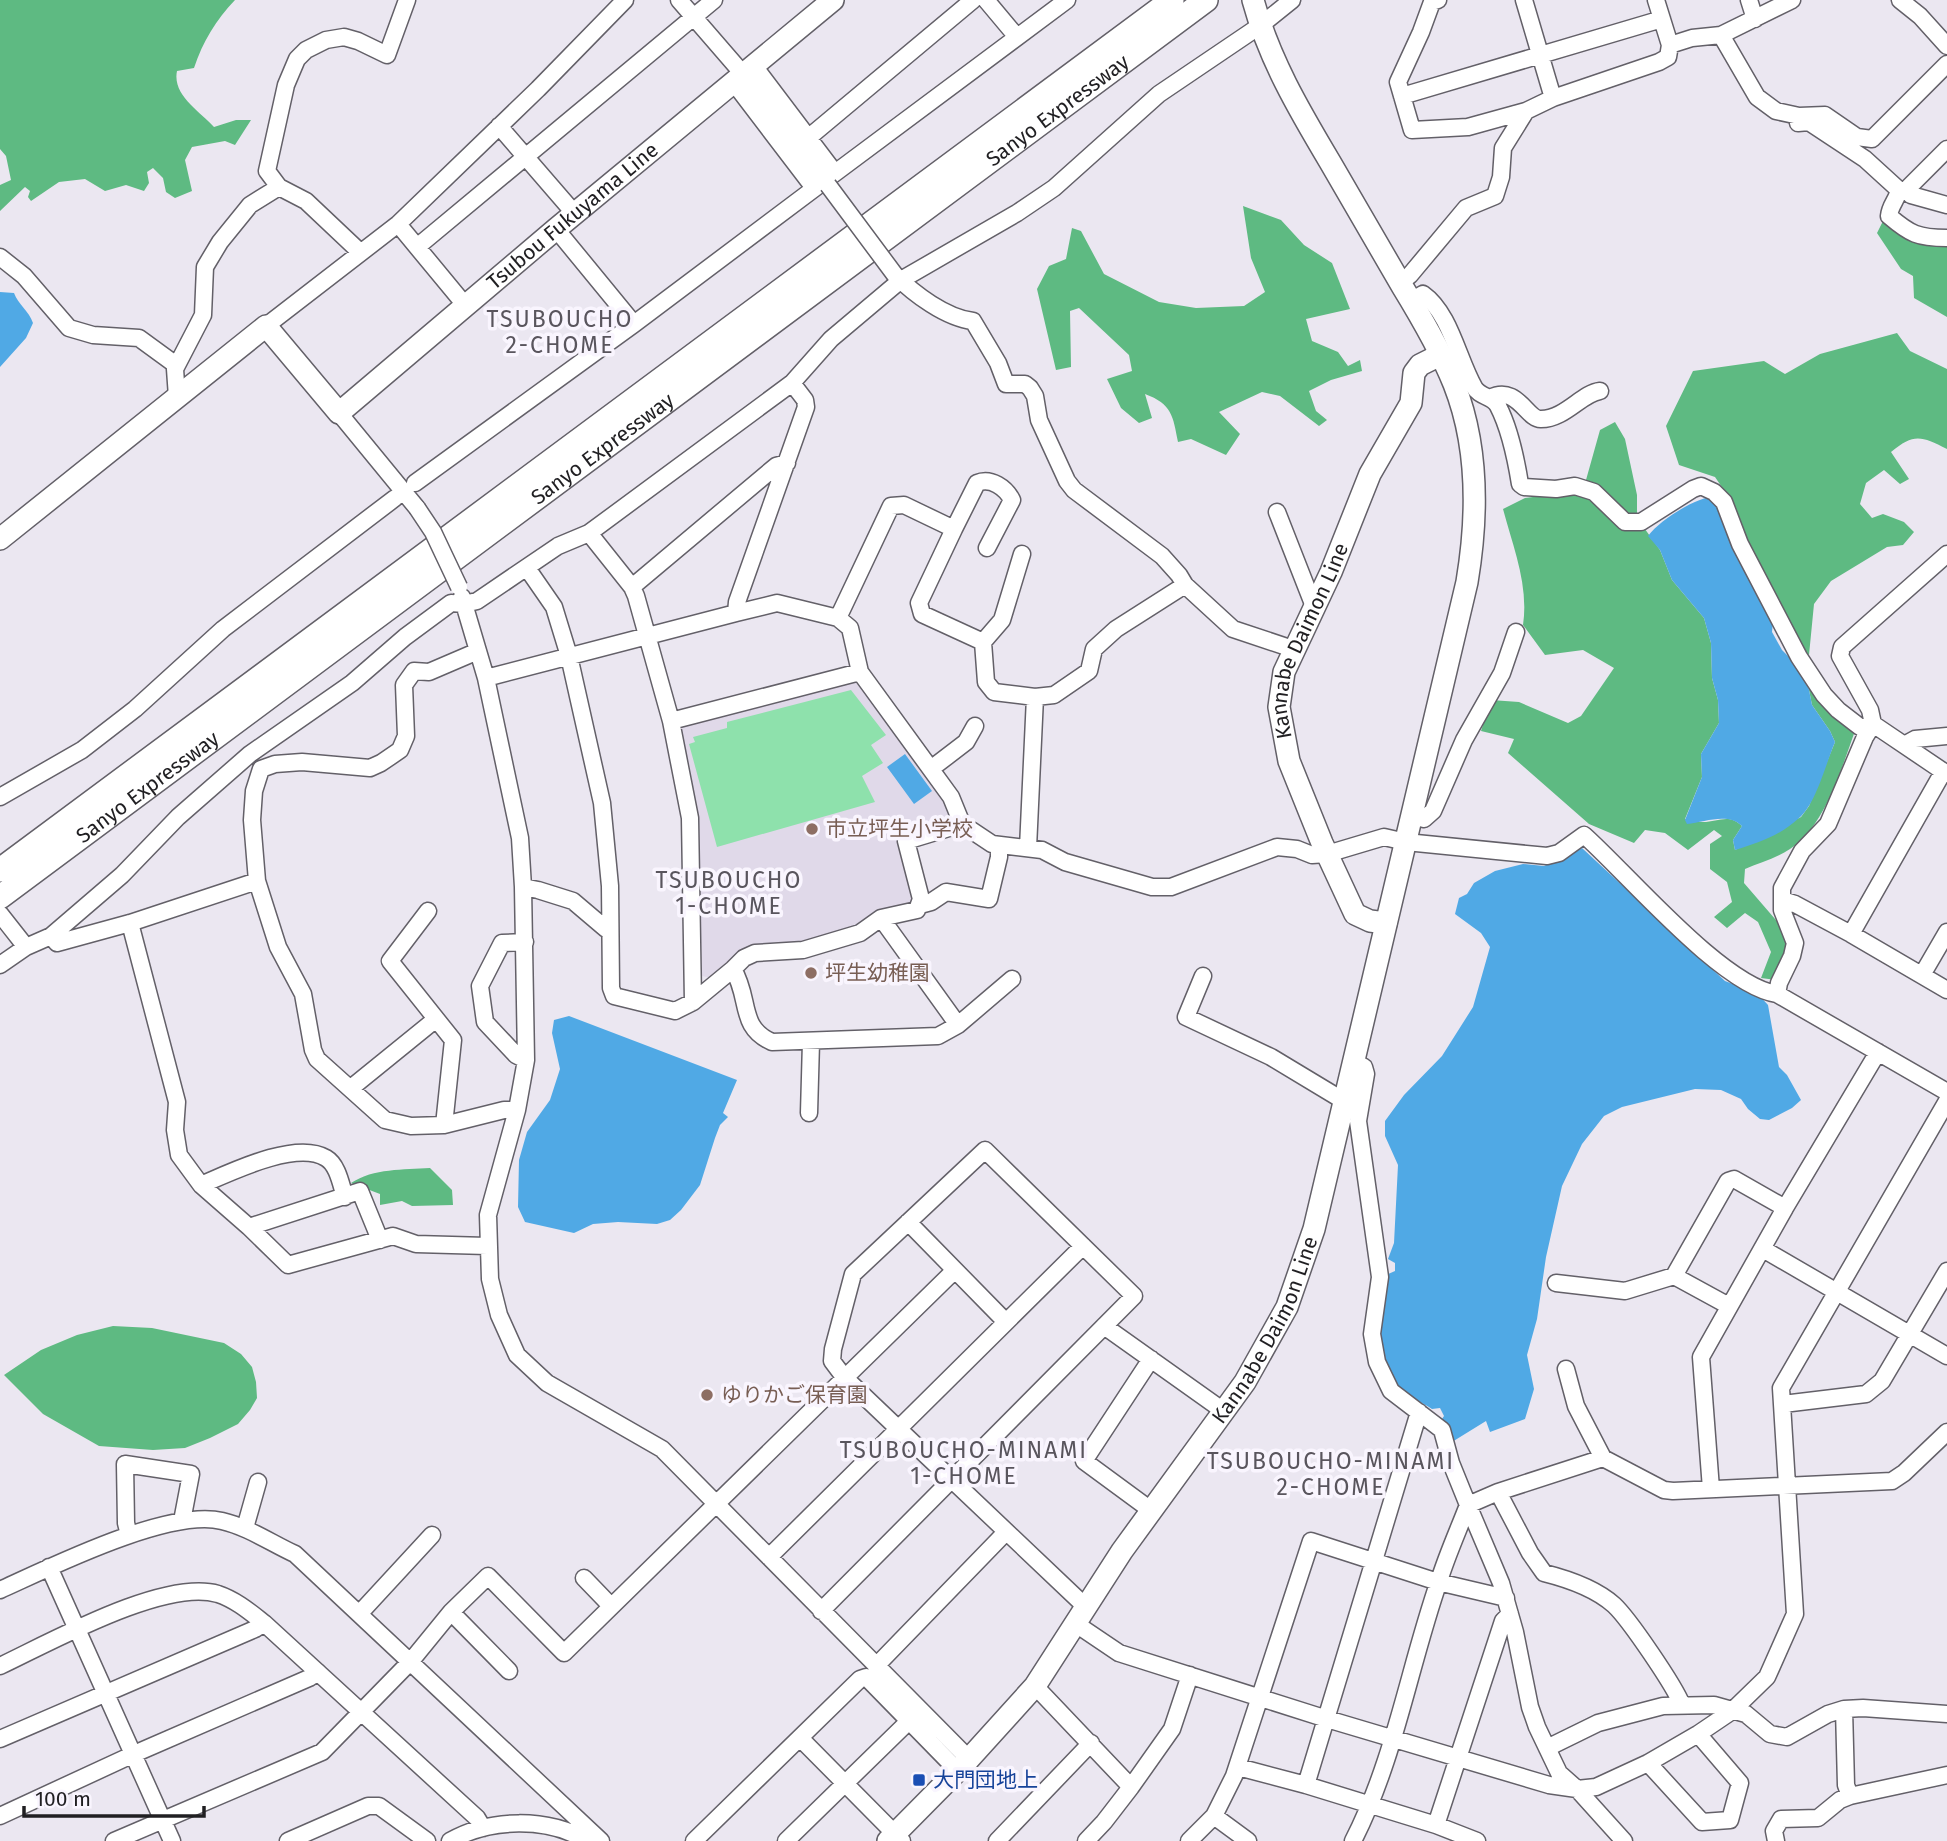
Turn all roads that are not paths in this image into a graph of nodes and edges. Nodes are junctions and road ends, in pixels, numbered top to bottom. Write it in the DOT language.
graph roads {
  1 [pos="407,0"];
  2 [pos="625,0"];
  3 [pos="679,0"];
  4 [pos="715,0"];
  5 [pos="833,0"];
  6 [pos="973,0"];
  7 [pos="986,0"];
  8 [pos="1067,0"];
  9 [pos="1172,0"];
  10 [pos="1206,0"];
  11 [pos="1292,0"];
  12 [pos="1524,0"];
  13 [pos="1656,0"];
  14 [pos="1749,0"];
  15 [pos="1792,0"];
  16 [pos="1900,0"];
  17 [pos="1433,1"];
  18 [pos="1257,13"];
  19 [pos="694,17"];
  20 [pos="1662,19"];
  21 [pos="1755,19"];
  22 [pos="1721,35"];
  23 [pos="1017,37"];
  24 [pos="1671,45"];
  25 [pos="1947,46"];
  26 [pos="1541,56"];
  27 [pos="1947,64"];
  28 [pos="744,74"];
  29 [pos="1402,96"];
  30 [pos="1553,98"];
  31 [pos="1526,111"];
  32 [pos="1776,111"];
  33 [pos="499,126"];
  34 [pos="808,138"];
  35 [pos="1947,149"];
  36 [pos="526,158"];
  37 [pos="826,181"];
  38 [pos="279,187"];
  39 [pos="1904,188"];
  40 [pos="1947,205"];
  41 [pos="575,214"];
  42 [pos="398,224"];
  43 [pos="556,229"];
  44 [pos="1947,238"];
  45 [pos="417,247"];
  46 [pos="360,252"];
  47 [pos="0,257"];
  48 [pos="898,278"];
  49 [pos="1406,292"];
  50 [pos="465,305"];
  51 [pos="634,324"];
  52 [pos="266,326"];
  53 [pos="1440,355"];
  54 [pos="175,369"];
  55 [pos="793,383"];
  56 [pos="1600,391"];
  57 [pos="177,397"];
  58 [pos="1490,398"];
  59 [pos="339,413"];
  60 [pos="788,463"];
  61 [pos="415,483"];
  62 [pos="395,498"];
  63 [pos="1277,512"];
  64 [pos="954,529"];
  65 [pos="589,533"];
  66 [pos="0,539"];
  67 [pos="987,548"];
  68 [pos="1022,554"];
  69 [pos="1947,554"];
  70 [pos="527,568"];
  71 [pos="1185,586"];
  72 [pos="632,587"];
  73 [pos="464,604"];
  74 [pos="1315,609"];
  75 [pos="736,613"];
  76 [pos="838,618"];
  77 [pos="1516,632"];
  78 [pos="647,635"];
  79 [pos="983,642"];
  80 [pos="1296,650"];
  81 [pos="478,651"];
  82 [pos="569,656"];
  83 [pos="860,672"];
  84 [pos="486,678"];
  85 [pos="1035,697"];
  86 [pos="671,721"];
  87 [pos="1872,724"];
  88 [pos="975,726"];
  89 [pos="1947,736"];
  90 [pos="1904,745"];
  91 [pos="250,754"];
  92 [pos="932,768"];
  93 [pos="261,769"];
  94 [pos="1945,773"];
  95 [pos="0,797"];
  96 [pos="1412,816"];
  97 [pos="962,824"];
  98 [pos="1406,842"];
  99 [pos="999,845"];
  100 [pos="1028,848"];
  101 [pos="1327,854"];
  102 [pos="0,870"];
  103 [pos="257,881"];
  104 [pos="523,887"];
  105 [pos="0,897"];
  106 [pos="1782,900"];
  107 [pos="920,905"];
  108 [pos="428,911"];
  109 [pos="0,914"];
  110 [pos="881,918"];
  111 [pos="131,923"];
  112 [pos="1386,923"];
  113 [pos="609,929"];
  114 [pos="1947,932"];
  115 [pos="1851,934"];
  116 [pos="51,936"];
  117 [pos="525,942"];
  118 [pos="26,947"];
  119 [pos="0,965"];
  120 [pos="733,970"];
  121 [pos="1922,975"];
  122 [pos="1203,976"];
  123 [pos="1012,979"];
  124 [pos="1947,990"];
  125 [pos="1777,994"];
  126 [pos="692,1002"];
  127 [pos="436,1019"];
  128 [pos="958,1025"];
  129 [pos="811,1042"];
  130 [pos="1878,1052"];
  131 [pos="526,1060"];
  132 [pos="1354,1062"];
  133 [pos="351,1088"];
  134 [pos="1947,1091"];
  135 [pos="1344,1101"];
  136 [pos="1947,1101"];
  137 [pos="517,1110"];
  138 [pos="809,1113"];
  139 [pos="444,1125"];
  140 [pos="201,1185"];
  141 [pos="345,1197"];
  142 [pos="1785,1208"];
  143 [pos="908,1222"];
  144 [pos="249,1227"];
  145 [pos="380,1240"];
  146 [pos="487,1246"];
  147 [pos="1083,1246"];
  148 [pos="1763,1249"];
  149 [pos="955,1270"];
  150 [pos="1947,1271"];
  151 [pos="1674,1276"];
  152 [pos="1556,1283"];
  153 [pos="1836,1291"];
  154 [pos="1729,1306"];
  155 [pos="1006,1322"];
  156 [pos="1104,1326"];
  157 [pos="1910,1334"];
  158 [pos="1947,1356"];
  159 [pos="1151,1359"];
  160 [pos="1566,1369"];
  161 [pos="845,1377"];
  162 [pos="1783,1404"];
  163 [pos="1225,1412"];
  164 [pos="1419,1412"];
  165 [pos="898,1428"];
  166 [pos="1947,1432"];
  167 [pos="1603,1458"];
  168 [pos="951,1479"];
  169 [pos="258,1482"];
  170 [pos="1787,1487"];
  171 [pos="1711,1489"];
  172 [pos="1498,1492"];
  173 [pos="715,1503"];
  174 [pos="1468,1506"];
  175 [pos="1152,1511"];
  176 [pos="182,1521"];
  177 [pos="245,1528"];
  178 [pos="1006,1532"];
  179 [pos="129,1535"];
  180 [pos="432,1535"];
  181 [pos="768,1557"];
  182 [pos="1373,1561"];
  183 [pos="50,1567"];
  184 [pos="584,1578"];
  185 [pos="1438,1582"];
  186 [pos="1,1588"];
  187 [pos="611,1606"];
  188 [pos="1508,1606"];
  189 [pos="821,1611"];
  190 [pos="451,1612"];
  191 [pos="360,1614"];
  192 [pos="1081,1616"];
  193 [pos="264,1623"];
  194 [pos="78,1629"];
  195 [pos="411,1661"];
  196 [pos="0,1666"];
  197 [pos="876,1666"];
  198 [pos="509,1671"];
  199 [pos="318,1672"];
  200 [pos="1190,1675"];
  201 [pos="1035,1686"];
  202 [pos="106,1692"];
  203 [pos="1259,1698"];
  204 [pos="1682,1705"];
  205 [pos="1844,1709"];
  206 [pos="361,1711"];
  207 [pos="1732,1711"];
  208 [pos="1947,1714"];
  209 [pos="1327,1719"];
  210 [pos="909,1721"];
  211 [pos="1698,1734"];
  212 [pos="800,1738"];
  213 [pos="1394,1738"];
  214 [pos="0,1739"];
  215 [pos="1091,1744"];
  216 [pos="1547,1748"];
  217 [pos="134,1754"];
  218 [pos="1459,1758"];
  219 [pos="1648,1763"];
  220 [pos="964,1765"];
  221 [pos="1238,1767"];
  222 [pos="1947,1775"];
  223 [pos="844,1784"];
  224 [pos="1306,1785"];
  225 [pos="1131,1787"];
  226 [pos="1577,1789"];
  227 [pos="1850,1796"];
  228 [pos="1371,1807"];
  229 [pos="0,1816"];
  230 [pos="1214,1816"];
  231 [pos="162,1819"];
  232 [pos="510,1824"];
  233 [pos="1436,1825"];
  234 [pos="483,1828"];
  235 [pos="895,1839"];
  236 [pos="114,1841"];
  237 [pos="172,1841"];
  238 [pos="288,1841"];
  239 [pos="427,1841"];
  240 [pos="450,1841"];
  241 [pos="510,1841"];
  242 [pos="587,1841"];
  243 [pos="601,1841"];
  244 [pos="694,1841"];
  245 [pos="786,1841"];
  246 [pos="997,1841"];
  247 [pos="1086,1841"];
  248 [pos="1189,1841"];
  249 [pos="1248,1841"];
  250 [pos="1353,1841"];
  251 [pos="1477,1841"];
  252 [pos="1624,1841"];
  253 [pos="1776,1841"];
  1 -- 38 [label="street"];
  2 -- 33 [label="street"];
  3 -- 19 [label="street"];
  4 -- 19 [label="street"];
  5 -- 28 [label="main road, Tsubou Fukuyama Line"];
  6 -- 34 [label="street"];
  7 -- 23 [label="street"];
  8 -- 23 [label="street"];
  9 -- 102 [label="highway, Sanyo Expressway"];
  10 -- 105 [label="highway, Sanyo Expressway"];
  11 -- 18 [label="street"];
  12 -- 26 [label="street"];
  13 -- 20 [label="street"];
  14 -- 21 [label="street"];
  15 -- 21 [label="street"];
  16 -- 25 [label="street"];
  17 -- 29 [label="street"];
  18 -- 48 [label="street"];
  18 -- 49 [label="main road, Kannabe Daimon Line"];
  19 -- 28 [label="street"];
  19 -- 36 [label="street"];
  20 -- 24 [label="street"];
  20 -- 26 [label="street"];
  21 -- 22 [label="street"];
  22 -- 24 [label="street"];
  22 -- 32 [label="street"];
  23 -- 37 [label="street"];
  24 -- 30 [label="street"];
  26 -- 29 [label="street"];
  26 -- 30 [label="street"];
  27 -- 32 [label="street"];
  28 -- 34 [label="street"];
  28 -- 37 [label="street"];
  28 -- 41 [label="main road, Tsubou Fukuyama Line"];
  29 -- 31 [label="street"];
  30 -- 31 [label="street"];
  31 -- 49 [label="street"];
  32 -- 39 [label="street"];
  33 -- 36 [label="street"];
  33 -- 42 [label="street"];
  34 -- 37 [label="street"];
  35 -- 39 [label="street"];
  36 -- 41 [label="street"];
  36 -- 45 [label="street"];
  37 -- 48 [label="street, bridge"];
  37 -- 51 [label="street"];
  38 -- 46 [label="street"];
  38 -- 54 [label="street"];
  39 -- 40 [label="street"];
  39 -- 44 [label="street"];
  41 -- 43 [label="main road, Tsubou Fukuyama Line"];
  42 -- 45 [label="street"];
  42 -- 46 [label="street"];
  43 -- 50 [label="main road, Tsubou Fukuyama Line"];
  43 -- 51 [label="street"];
  45 -- 50 [label="street"];
  46 -- 52 [label="street"];
  47 -- 54 [label="street"];
  48 -- 55 [label="street"];
  48 -- 71 [label="street"];
  49 -- 53 [label="main road, Kannabe Daimon Line"];
  49 -- 58 [label="street"];
  50 -- 59 [label="main road, Tsubou Fukuyama Line"];
  51 -- 61 [label="street"];
  52 -- 57 [label="main road"];
  52 -- 59 [label="main road"];
  53 -- 74 [label="main road, Kannabe Daimon Line"];
  53 -- 96 [label="main road, Kannabe Daimon Line"];
  54 -- 57 [label="street"];
  55 -- 60 [label="street"];
  55 -- 65 [label="street"];
  56 -- 58 [label="street"];
  57 -- 66 [label="main road"];
  58 -- 87 [label="street"];
  59 -- 73 [label="street, bridge"];
  60 -- 72 [label="street"];
  60 -- 75 [label="street"];
  62 -- 95 [label="street"];
  63 -- 74 [label="street"];
  64 -- 67 [label="street"];
  64 -- 76 [label="street"];
  64 -- 79 [label="street"];
  65 -- 70 [label="street"];
  65 -- 72 [label="street"];
  68 -- 79 [label="street"];
  69 -- 87 [label="street"];
  70 -- 73 [label="street"];
  70 -- 82 [label="street"];
  71 -- 80 [label="street"];
  71 -- 85 [label="street"];
  72 -- 78 [label="street"];
  73 -- 81 [label="street"];
  73 -- 91 [label="street"];
  74 -- 80 [label="main road, Kannabe Daimon Line"];
  75 -- 76 [label="street"];
  75 -- 78 [label="street"];
  76 -- 83 [label="street"];
  77 -- 96 [label="street"];
  78 -- 82 [label="street"];
  78 -- 86 [label="street"];
  79 -- 85 [label="street"];
  80 -- 101 [label="main road, Kannabe Daimon Line"];
  81 -- 84 [label="street"];
  81 -- 93 [label="street"];
  82 -- 84 [label="street"];
  82 -- 113 [label="street"];
  83 -- 86 [label="street"];
  83 -- 92 [label="street"];
  84 -- 104 [label="street"];
  85 -- 100 [label="street"];
  86 -- 126 [label="street"];
  87 -- 90 [label="street"];
  87 -- 106 [label="street"];
  88 -- 92 [label="street"];
  89 -- 90 [label="street"];
  90 -- 94 [label="street"];
  91 -- 93 [label="street"];
  91 -- 116 [label="street"];
  92 -- 97 [label="street"];
  93 -- 103 [label="street"];
  94 -- 115 [label="street"];
  96 -- 98 [label="main road, Kannabe Daimon Line"];
  97 -- 99 [label="street"];
  97 -- 107 [label="street"];
  98 -- 101 [label="street"];
  98 -- 112 [label="main road, Kannabe Daimon Line"];
  98 -- 125 [label="street"];
  99 -- 100 [label="street"];
  99 -- 107 [label="street"];
  100 -- 101 [label="street"];
  101 -- 112 [label="main road, Kannabe Daimon Line"];
  103 -- 111 [label="street"];
  103 -- 133 [label="street"];
  104 -- 113 [label="street"];
  104 -- 117 [label="street"];
  106 -- 115 [label="street"];
  106 -- 125 [label="street"];
  107 -- 110 [label="street"];
  108 -- 127 [label="street"];
  109 -- 118 [label="street"];
  110 -- 120 [label="street"];
  110 -- 128 [label="street"];
  111 -- 116 [label="street"];
  111 -- 140 [label="street"];
  112 -- 132 [label="main road, Kannabe Daimon Line"];
  113 -- 126 [label="street"];
  114 -- 121 [label="street"];
  115 -- 121 [label="street"];
  116 -- 118 [label="street"];
  117 -- 131 [label="street"];
  117 -- 131 [label="street"];
  118 -- 119 [label="street"];
  120 -- 126 [label="street"];
  120 -- 129 [label="street"];
  121 -- 124 [label="street"];
  122 -- 135 [label="street"];
  123 -- 128 [label="street"];
  125 -- 130 [label="street"];
  127 -- 133 [label="street"];
  127 -- 139 [label="street"];
  128 -- 129 [label="street"];
  129 -- 138 [label="street"];
  130 -- 134 [label="street"];
  130 -- 142 [label="street"];
  131 -- 137 [label="street"];
  132 -- 135 [label="main road, Kannabe Daimon Line"];
  132 -- 164 [label="street"];
  133 -- 139 [label="street"];
  135 -- 163 [label="main road, Kannabe Daimon Line"];
  136 -- 153 [label="street"];
  137 -- 139 [label="street"];
  137 -- 146 [label="street"];
  140 -- 141 [label="street"];
  140 -- 144 [label="street"];
  141 -- 144 [label="street"];
  141 -- 145 [label="street"];
  142 -- 148 [label="street"];
  142 -- 151 [label="street"];
  143 -- 147 [label="street"];
  143 -- 149 [label="street"];
  143 -- 161 [label="street"];
  144 -- 145 [label="street"];
  145 -- 146 [label="street"];
  146 -- 173 [label="street"];
  147 -- 155 [label="street"];
  147 -- 156 [label="street"];
  148 -- 153 [label="street"];
  148 -- 154 [label="street"];
  149 -- 155 [label="street"];
  149 -- 161 [label="street"];
  150 -- 157 [label="street"];
  151 -- 152 [label="street"];
  151 -- 154 [label="street"];
  153 -- 157 [label="street"];
  153 -- 162 [label="street"];
  154 -- 171 [label="street"];
  155 -- 165 [label="street"];
  156 -- 159 [label="street"];
  156 -- 168 [label="street"];
  157 -- 158 [label="street"];
  157 -- 162 [label="street"];
  159 -- 163 [label="street"];
  159 -- 175 [label="street"];
  160 -- 167 [label="street"];
  161 -- 165 [label="street"];
  161 -- 173 [label="street"];
  162 -- 170 [label="street"];
  163 -- 175 [label="main road, Kannabe Daimon Line"];
  164 -- 174 [label="street"];
  164 -- 182 [label="street"];
  165 -- 168 [label="street"];
  165 -- 181 [label="street"];
  166 -- 170 [label="street"];
  167 -- 171 [label="street"];
  167 -- 172 [label="street"];
  168 -- 178 [label="street"];
  168 -- 189 [label="street"];
  169 -- 177 [label="street"];
  170 -- 171 [label="street"];
  170 -- 207 [label="street"];
  172 -- 174 [label="street"];
  172 -- 204 [label="street"];
  173 -- 181 [label="street"];
  173 -- 187 [label="street"];
  174 -- 185 [label="street"];
  174 -- 188 [label="street"];
  175 -- 192 [label="main road, Kannabe Daimon Line"];
  176 -- 177 [label="street"];
  176 -- 179 [label="street"];
  176 -- 179 [label="street"];
  177 -- 191 [label="street"];
  178 -- 192 [label="street"];
  178 -- 197 [label="street"];
  179 -- 183 [label="street"];
  180 -- 191 [label="street"];
  181 -- 189 [label="street"];
  182 -- 185 [label="street"];
  182 -- 203 [label="street"];
  182 -- 209 [label="street"];
  183 -- 186 [label="street"];
  183 -- 194 [label="street"];
  184 -- 187 [label="street"];
  185 -- 188 [label="street"];
  185 -- 213 [label="street"];
  187 -- 190 [label="street"];
  188 -- 216 [label="street"];
  188 -- 218 [label="street"];
  189 -- 197 [label="street"];
  190 -- 195 [label="street"];
  190 -- 198 [label="street"];
  191 -- 195 [label="street"];
  192 -- 200 [label="street"];
  192 -- 201 [label="main road, Kannabe Daimon Line"];
  193 -- 194 [label="street"];
  193 -- 199 [label="street"];
  193 -- 202 [label="street"];
  194 -- 196 [label="street"];
  194 -- 202 [label="street"];
  195 -- 206 [label="street"];
  195 -- 243 [label="street"];
  197 -- 220 [label="street"];
  199 -- 206 [label="street"];
  199 -- 217 [label="street"];
  200 -- 203 [label="street"];
  200 -- 225 [label="street"];
  201 -- 215 [label="street"];
  201 -- 220 [label="main road, Kannabe Daimon Line"];
  202 -- 214 [label="street"];
  202 -- 217 [label="street"];
  203 -- 209 [label="street"];
  203 -- 221 [label="street"];
  204 -- 207 [label="street"];
  204 -- 216 [label="street"];
  205 -- 207 [label="street"];
  205 -- 208 [label="street"];
  205 -- 227 [label="street"];
  206 -- 231 [label="street"];
  206 -- 234 [label="street"];
  207 -- 211 [label="street"];
  209 -- 213 [label="street"];
  209 -- 224 [label="street"];
  210 -- 212 [label="street"];
  210 -- 220 [label="street"];
  210 -- 223 [label="street"];
  211 -- 219 [label="street"];
  211 -- 219 [label="street"];
  212 -- 223 [label="street"];
  212 -- 244 [label="street"];
  213 -- 218 [label="street"];
  213 -- 228 [label="street"];
  215 -- 225 [label="street"];
  215 -- 246 [label="street"];
  216 -- 226 [label="street"];
  217 -- 229 [label="street"];
  217 -- 231 [label="street"];
  218 -- 226 [label="street"];
  218 -- 233 [label="street"];
  219 -- 226 [label="street"];
  220 -- 235 [label="main road, Kannabe Daimon Line"];
  221 -- 224 [label="street"];
  221 -- 230 [label="street"];
  222 -- 227 [label="street"];
  223 -- 235 [label="street"];
  223 -- 245 [label="street"];
  224 -- 228 [label="street"];
  225 -- 247 [label="street"];
  226 -- 252 [label="street"];
  227 -- 253 [label="street"];
  228 -- 233 [label="street"];
  228 -- 250 [label="street"];
  230 -- 248 [label="street"];
  230 -- 249 [label="street"];
  231 -- 236 [label="street"];
  231 -- 237 [label="street"];
  232 -- 234 [label="street"];
  232 -- 241 [label="street"];
  232 -- 242 [label="street"];
  233 -- 251 [label="street"];
  234 -- 240 [label="street"];
  238 -- 239 [label="street"];
}
